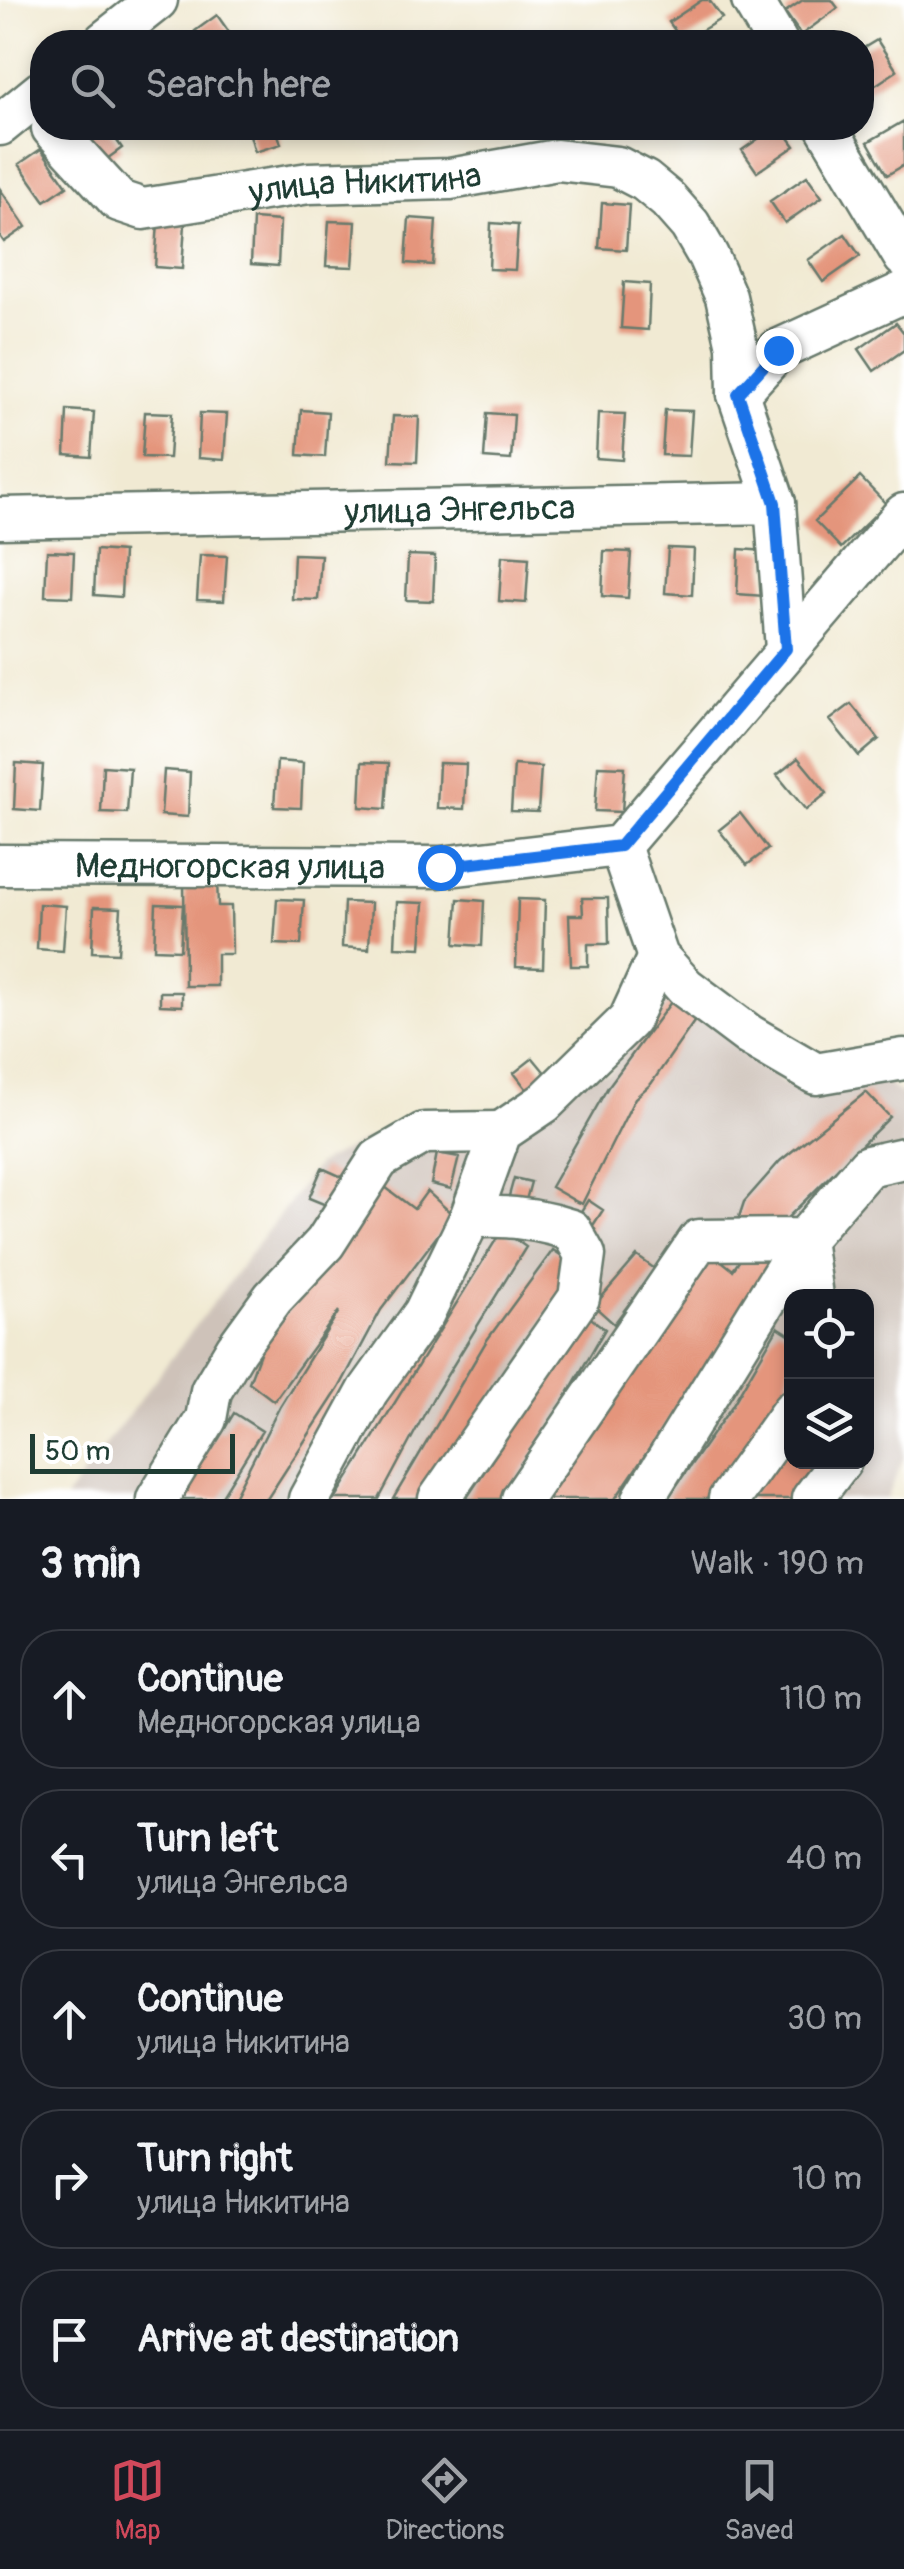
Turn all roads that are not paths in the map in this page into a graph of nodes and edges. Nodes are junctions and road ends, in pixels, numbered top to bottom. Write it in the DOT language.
graph roads {
  1 [pos="157,0"];
  2 [pos="752,0"];
  3 [pos="119,30"];
  4 [pos="770,30"];
  5 [pos="59,140"];
  6 [pos="835,140"];
  7 [pos="904,257"];
  8 [pos="904,292"];
  9 [pos="738,394"];
  10 [pos="775,503"];
  11 [pos="904,514"];
  12 [pos="0,518"];
  13 [pos="786,649"];
  14 [pos="620,846"];
  15 [pos="0,866"];
  16 [pos="658,957"];
  17 [pos="904,1059"];
  18 [pos="500,1132"];
  19 [pos="904,1158"];
  20 [pos="470,1218"];
  21 [pos="804,1240"];
  22 [pos="811,1289"];
  23 [pos="784,1423"];
  24 [pos="836,1469"];
  25 [pos="850,1469"];
  26 [pos="157,1499"];
  27 [pos="309,1499"];
  28 [pos="438,1499"];
  29 [pos="522,1499"];
  30 [pos="643,1499"];
  31 [pos="729,1499"];
  32 [pos="812,1499"];
  33 [pos="852,1499"];
  1 -- 3 [label="street"];
  2 -- 4 [label="street"];
  5 -- 9 [label="street, улица Никитина"];
  6 -- 7 [label="street"];
  8 -- 9 [label="street"];
  9 -- 10 [label="street, улица Никитина"];
  10 -- 12 [label="street, улица Энгельса"];
  10 -- 13 [label="street"];
  11 -- 13 [label="street"];
  13 -- 14 [label="street"];
  14 -- 15 [label="street, Медногорская улица"];
  14 -- 16 [label="street"];
  16 -- 17 [label="street"];
  16 -- 18 [label="street"];
  18 -- 20 [label="street"];
  18 -- 26 [label="street"];
  19 -- 21 [label="street"];
  20 -- 27 [label="street"];
  20 -- 28 [label="street"];
  21 -- 22 [label="street"];
  21 -- 29 [label="street"];
  21 -- 30 [label="street"];
  23 -- 31 [label="street"];
  24 -- 32 [label="street"];
  25 -- 33 [label="street"];
}
